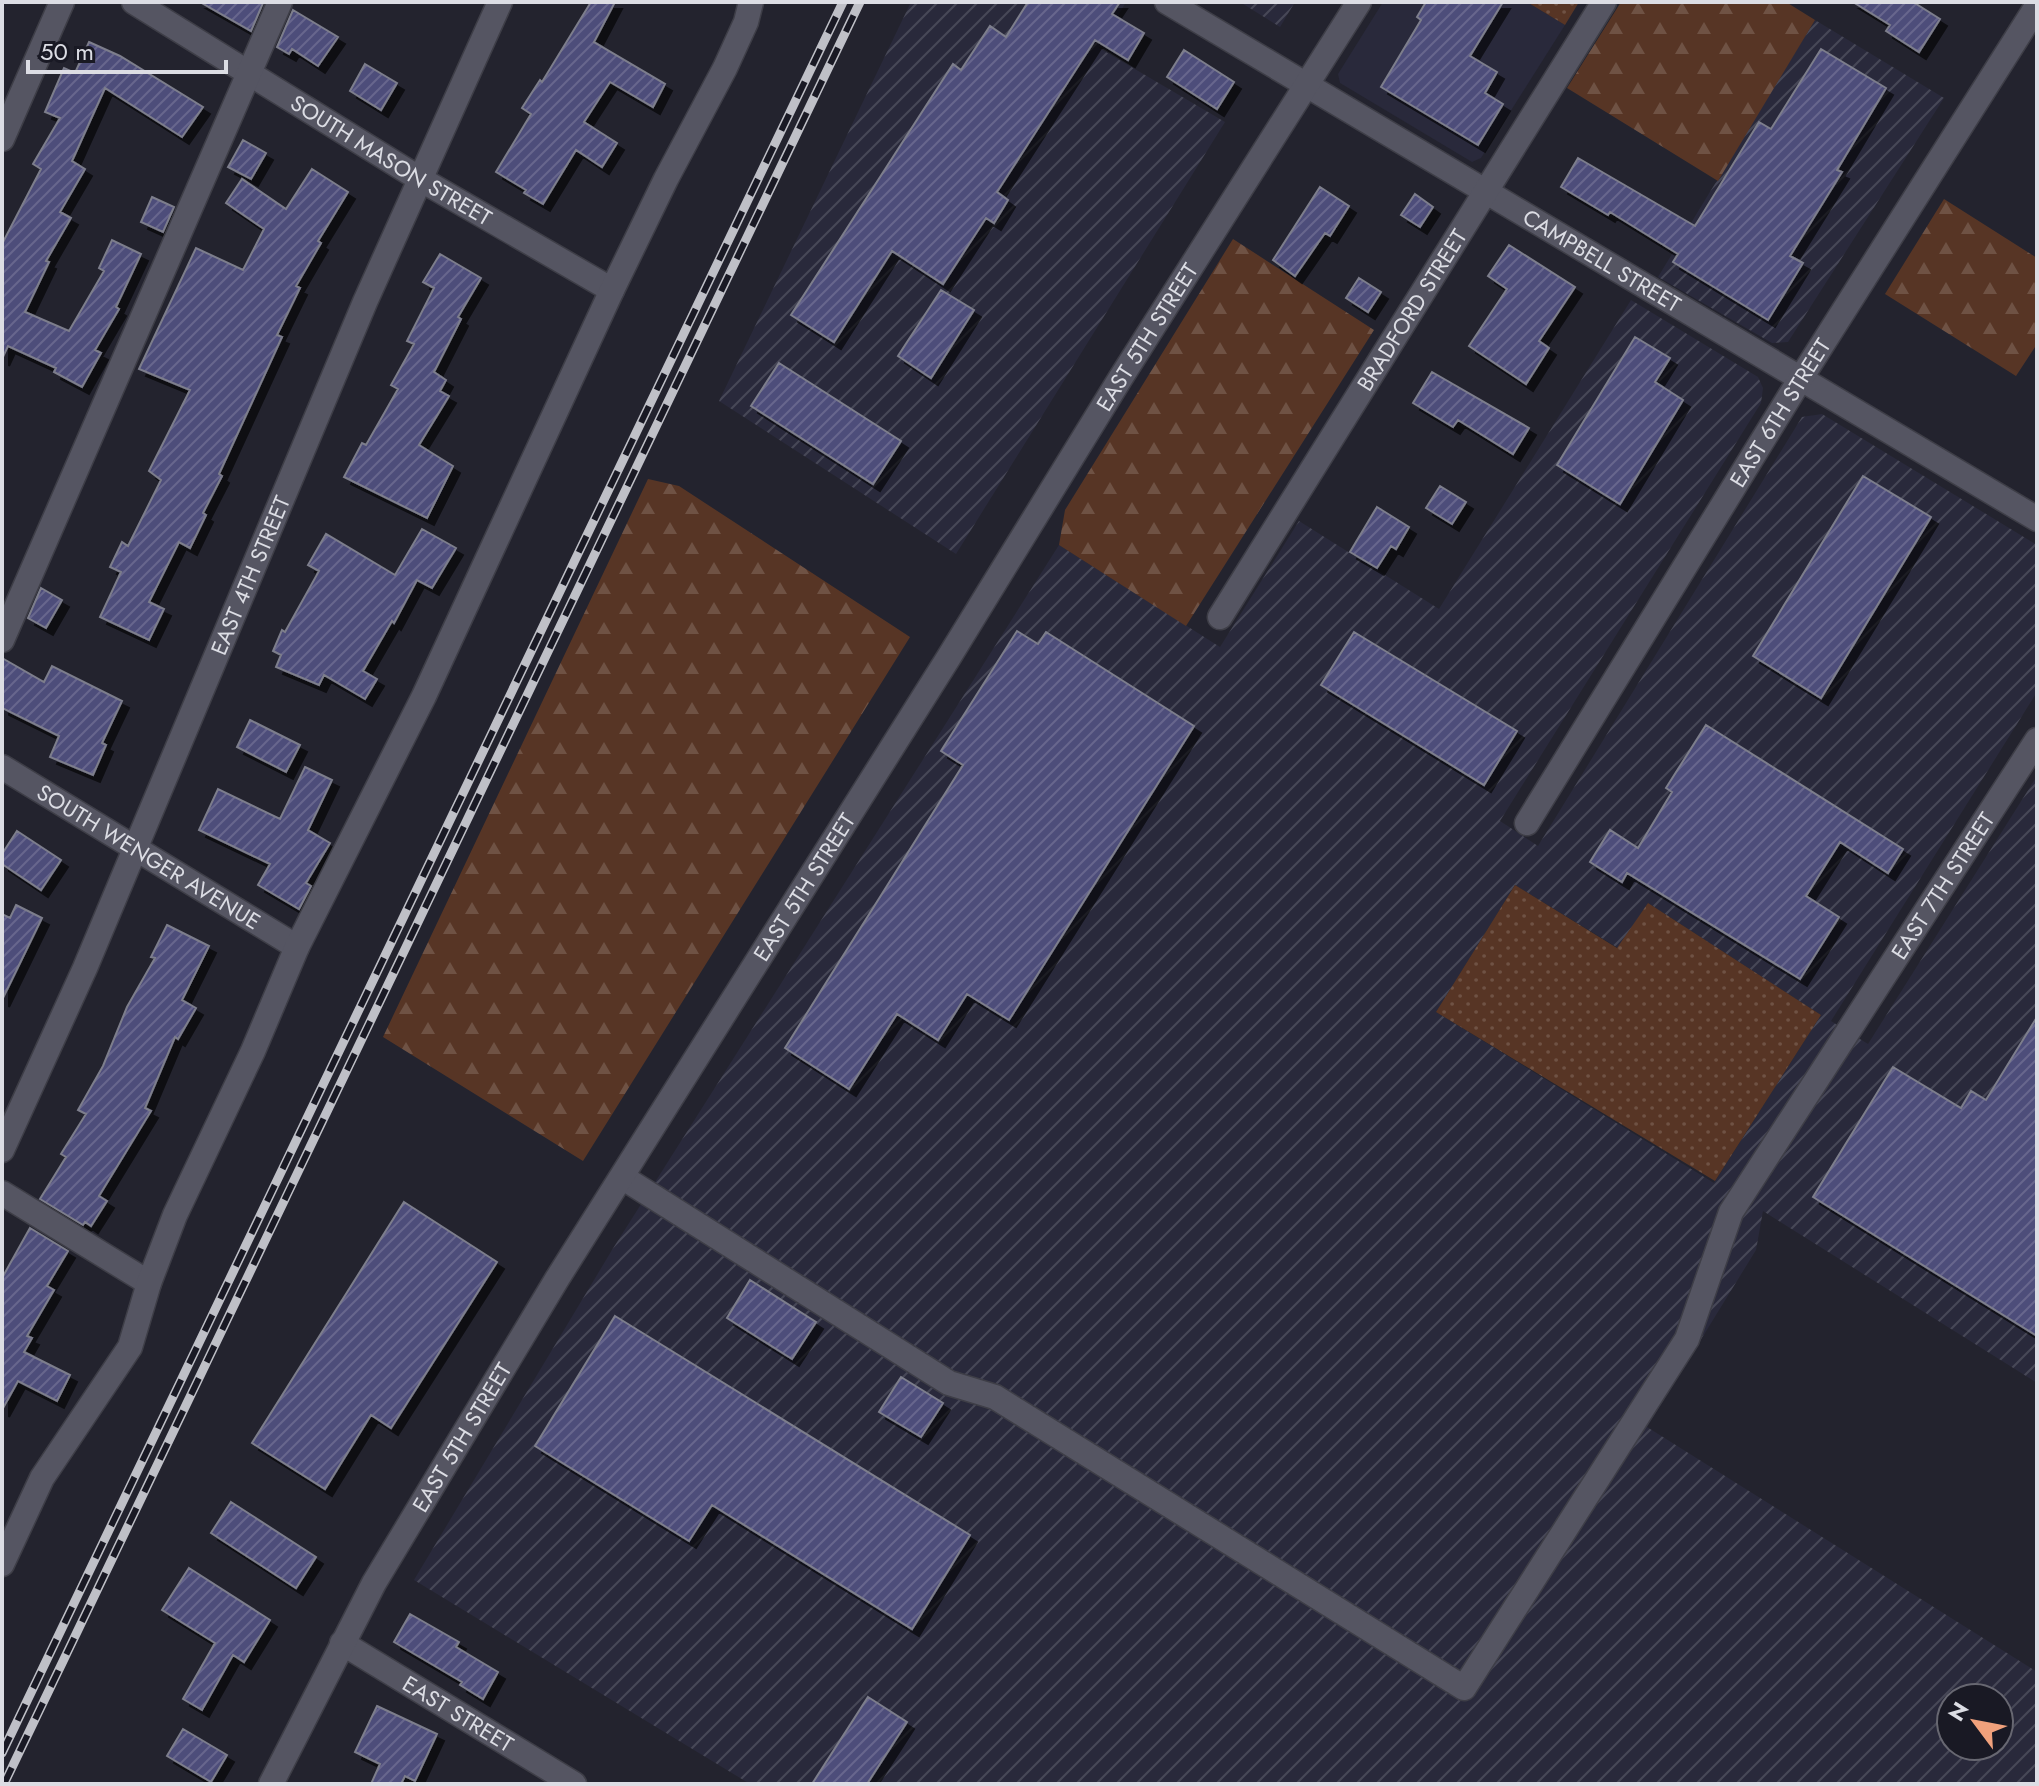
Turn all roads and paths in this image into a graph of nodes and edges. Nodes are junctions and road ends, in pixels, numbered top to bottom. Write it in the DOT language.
graph roads {
  1 [pos="62,2"];
  2 [pos="134,2"];
  3 [pos="280,2"];
  4 [pos="500,2"];
  5 [pos="751,2"];
  6 [pos="1167,2"];
  7 [pos="1359,2"];
  8 [pos="1604,2"];
  9 [pos="2037,6"];
  10 [pos="248,73"];
  11 [pos="1305,87"];
  12 [pos="2,139"];
  13 [pos="420,179"];
  14 [pos="1486,190"];
  15 [pos="612,290"];
  16 [pos="1801,378"];
  17 [pos="2037,519"];
  18 [pos="1220,617"];
  19 [pos="2,640"];
  20 [pos="2037,740"];
  21 [pos="2,767"];
  22 [pos="1527,823"];
  23 [pos="135,848"];
  24 [pos="297,947"];
  25 [pos="2,1150"];
  26 [pos="622,1177"];
  27 [pos="2,1193"];
  28 [pos="149,1283"];
  29 [pos="2,1564"];
  30 [pos="342,1643"];
  31 [pos="271,1784"];
  32 [pos="574,1784"];
  1 -- 12 [label="street"];
  2 -- 10 [label="street, SOUTH MASON STREET"];
  3 -- 10 [label="street"];
  4 -- 13 [label="street, EAST 4TH STREET"];
  5 -- 15 [label="street"];
  6 -- 11 [label="street, CAMPBELL STREET"];
  7 -- 11 [label="street, EAST 5TH STREET"];
  8 -- 14 [label="street, BRADFORD STREET"];
  9 -- 16 [label="street, EAST 6TH STREET"];
  10 -- 13 [label="street, SOUTH MASON STREET"];
  10 -- 19 [label="street"];
  11 -- 14 [label="street, CAMPBELL STREET"];
  11 -- 26 [label="street, EAST 5TH STREET"];
  13 -- 15 [label="street, SOUTH MASON STREET"];
  13 -- 23 [label="street, EAST 4TH STREET"];
  14 -- 16 [label="street, CAMPBELL STREET"];
  14 -- 18 [label="street, BRADFORD STREET"];
  15 -- 24 [label="street"];
  16 -- 17 [label="street, CAMPBELL STREET"];
  16 -- 22 [label="street, EAST 6TH STREET"];
  20 -- 26 [label="street, EAST 7TH STREET"];
  21 -- 23 [label="street, SOUTH WENGER AVENUE"];
  23 -- 24 [label="street, SOUTH WENGER AVENUE"];
  23 -- 25 [label="street, EAST 4TH STREET"];
  24 -- 28 [label="street"];
  26 -- 30 [label="street, EAST 5TH STREET"];
  27 -- 28 [label="street"];
  28 -- 29 [label="street"];
  30 -- 31 [label="street, EAST 5TH STREET"];
  30 -- 32 [label="street, EAST STREET"];
}
